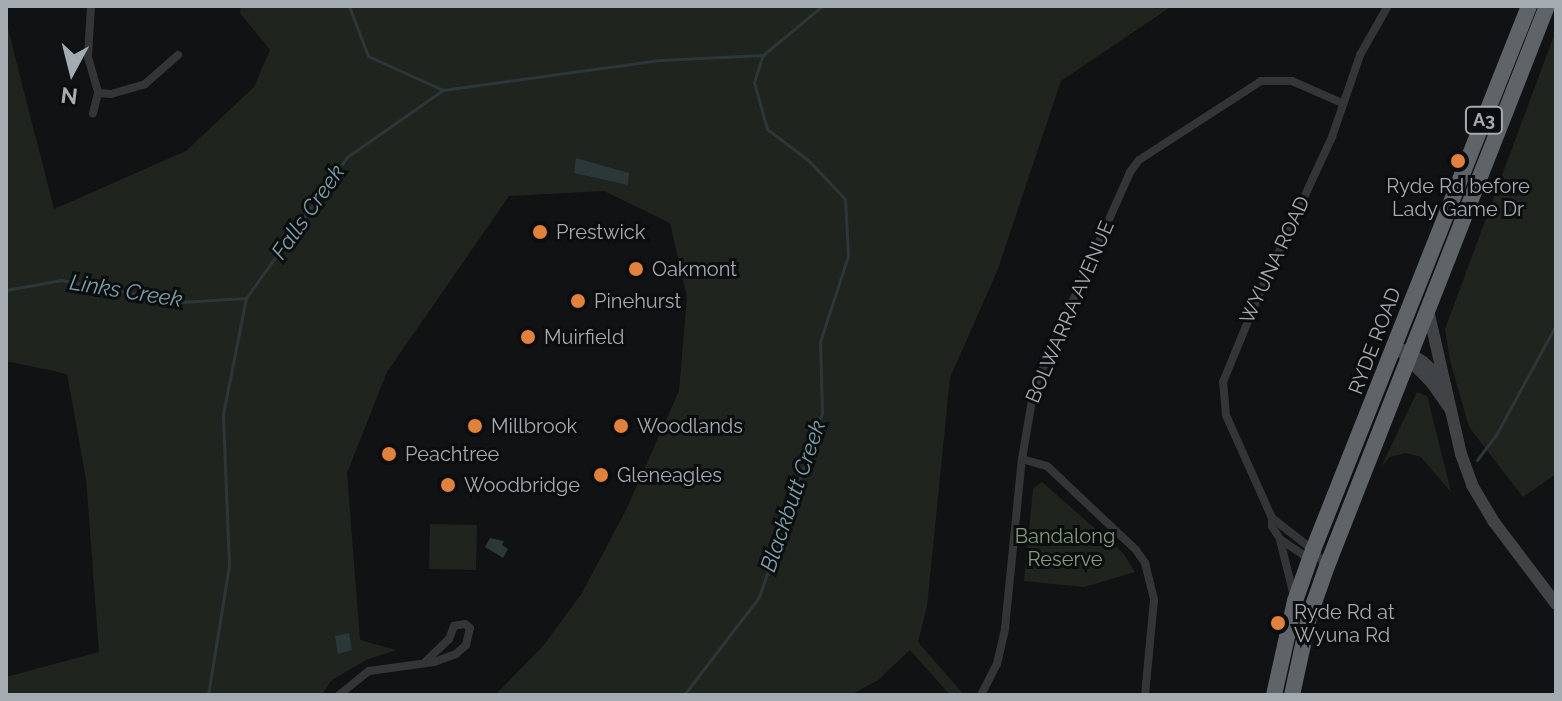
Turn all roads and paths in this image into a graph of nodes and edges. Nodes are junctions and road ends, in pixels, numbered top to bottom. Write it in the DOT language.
graph roads {
  1 [pos="91,6"];
  2 [pos="1388,6"];
  3 [pos="1529,6"];
  4 [pos="1547,6"];
  5 [pos="178,55"];
  6 [pos="98,93"];
  7 [pos="1342,103"];
  8 [pos="93,113"];
  9 [pos="1428,310"];
  10 [pos="1406,355"];
  11 [pos="1445,382"];
  12 [pos="1450,409"];
  13 [pos="1022,459"];
  14 [pos="1272,518"];
  15 [pos="1280,539"];
  16 [pos="1312,554"];
  17 [pos="1327,566"];
  18 [pos="1295,601"];
  19 [pos="1556,604"];
  20 [pos="426,661"];
  21 [pos="339,695"];
  22 [pos="981,695"];
  23 [pos="1145,695"];
  24 [pos="1274,695"];
  25 [pos="1292,695"];
  1 -- 6 [label="street"];
  2 -- 7 [label="street, WYUNA ROAD"];
  3 -- 10 [label="highway, RYDE ROAD / A3"];
  4 -- 9 [label="highway, RYDE ROAD / A3"];
  5 -- 6 [label="street"];
  6 -- 8 [label="street"];
  7 -- 13 [label="street, BOLWARRA AVENUE"];
  7 -- 14 [label="street, WYUNA ROAD"];
  9 -- 10 [label="highway, RYDE ROAD / A3"];
  9 -- 11 [label="main road"];
  10 -- 11 [label="main road"];
  10 -- 12 [label="main road"];
  10 -- 16 [label="highway, RYDE ROAD / A3"];
  10 -- 17 [label="highway, RYDE ROAD / A3"];
  11 -- 12 [label="main road"];
  12 -- 19 [label="main road"];
  13 -- 22 [label="street, BOLWARRA AVENUE"];
  13 -- 23 [label="street"];
  14 -- 15 [label="street, WYUNA ROAD"];
  14 -- 16 [label="street, WYUNA ROAD"];
  15 -- 16 [label="street, WYUNA ROAD"];
  15 -- 18 [label="street, WYUNA ROAD"];
  16 -- 17 [label="street, WYUNA ROAD"];
  16 -- 18 [label="highway, RYDE ROAD / A3"];
  17 -- 25 [label="highway, RYDE ROAD / A3"];
  18 -- 24 [label="highway, RYDE ROAD / A3"];
  20 -- 20 [label="street"];
  20 -- 21 [label="street"];
}
